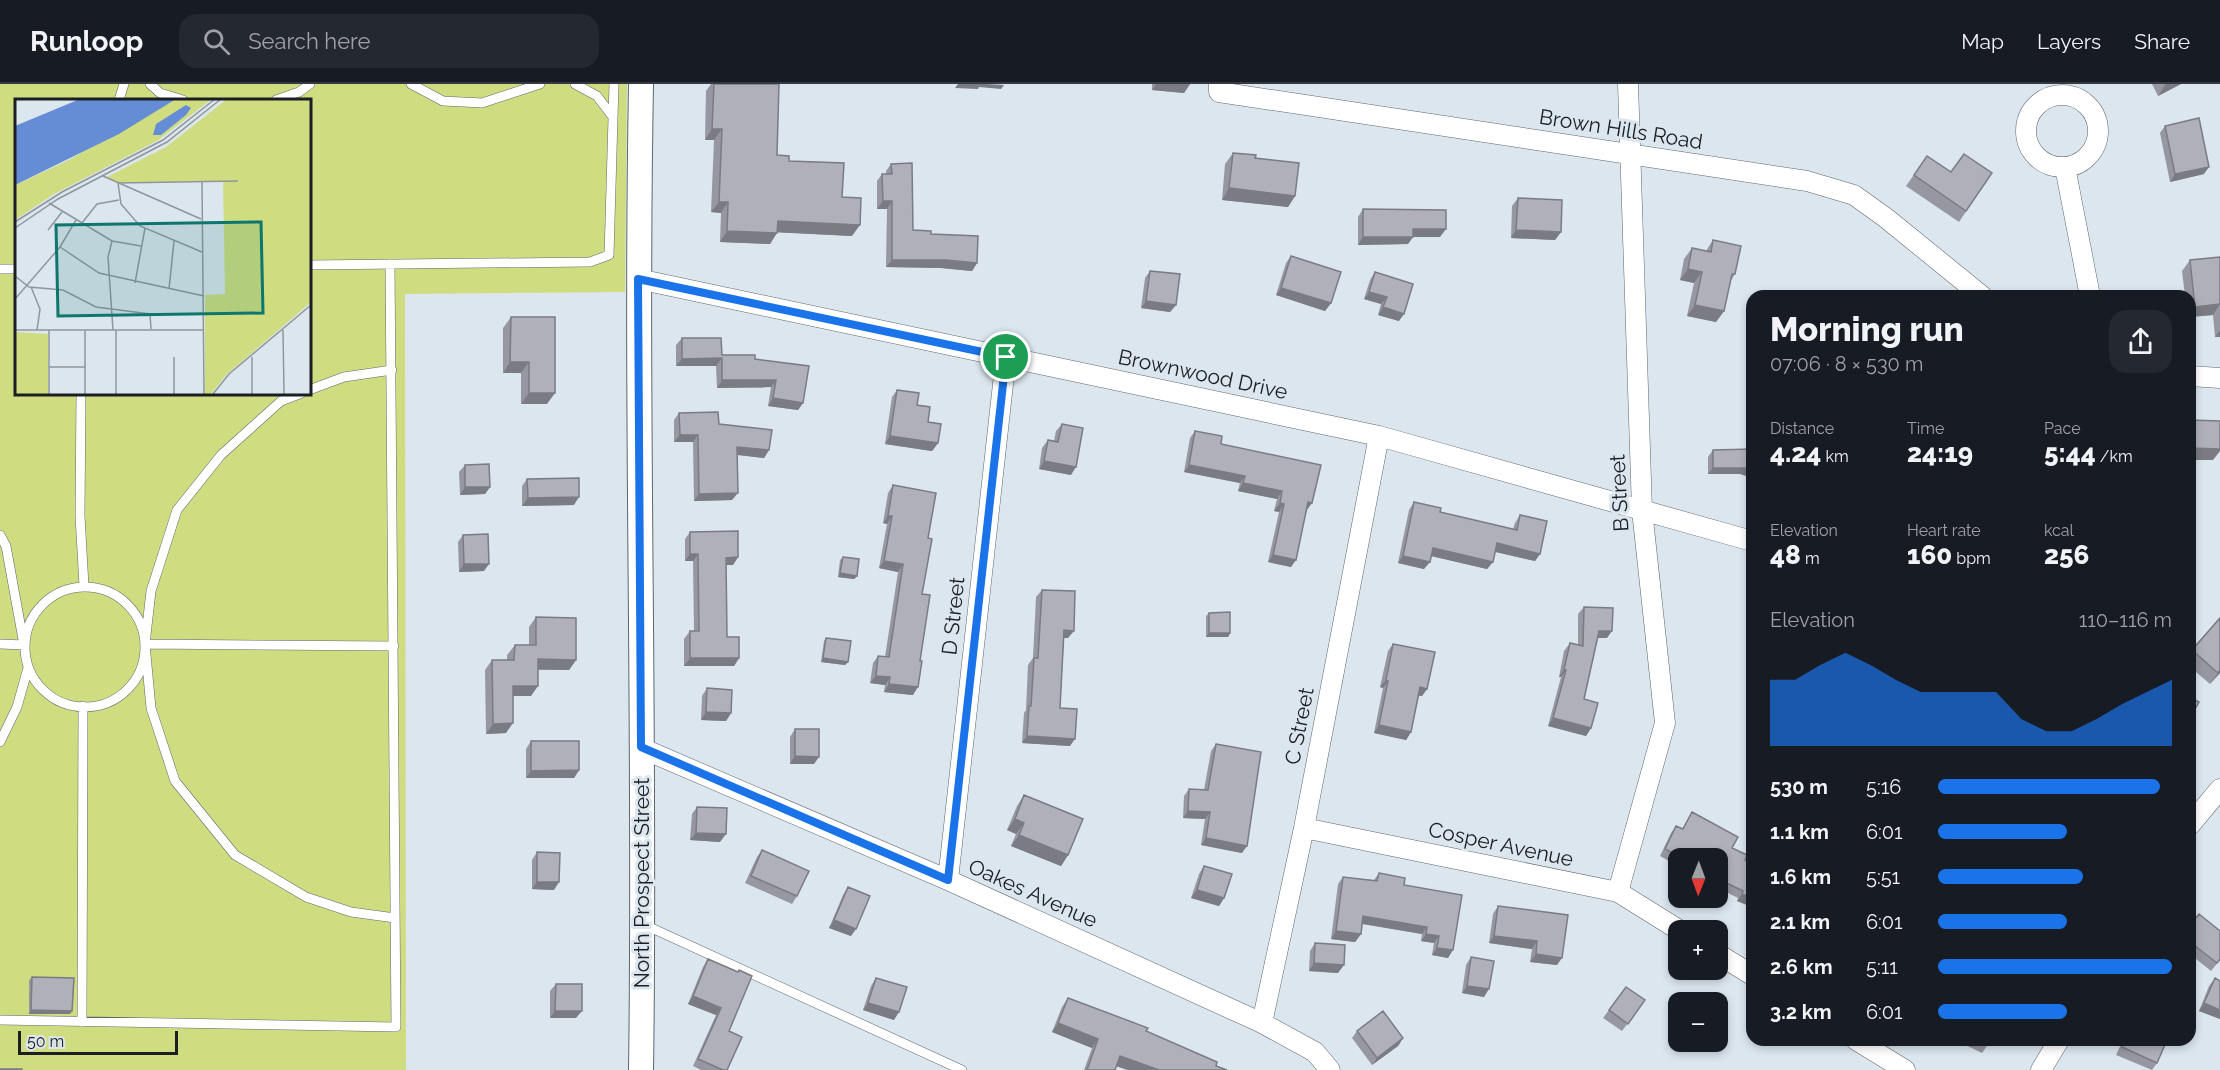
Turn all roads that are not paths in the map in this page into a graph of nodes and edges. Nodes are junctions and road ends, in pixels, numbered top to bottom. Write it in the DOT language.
graph roads {
  1 [pos="124,84"];
  2 [pos="150,84"];
  3 [pos="310,84"];
  4 [pos="411,84"];
  5 [pos="540,84"];
  6 [pos="574,84"];
  7 [pos="614,84"];
  8 [pos="641,84"];
  9 [pos="1628,84"];
  10 [pos="1219,88"];
  11 [pos="119,99"];
  12 [pos="180,99"];
  13 [pos="279,99"];
  14 [pos="613,117"];
  15 [pos="1630,155"];
  16 [pos="2065,167"];
  17 [pos="390,264"];
  18 [pos="310,265"];
  19 [pos="638,279"];
  20 [pos="1975,290"];
  21 [pos="2089,290"];
  22 [pos="1006,357"];
  23 [pos="392,370"];
  24 [pos="2196,376"];
  25 [pos="2220,378"];
  26 [pos="310,390"];
  27 [pos="81,394"];
  28 [pos="299,394"];
  29 [pos="1380,436"];
  30 [pos="1642,510"];
  31 [pos="0,535"];
  32 [pos="1746,539"];
  33 [pos="84,586"];
  34 [pos="0,644"];
  35 [pos="146,644"];
  36 [pos="24,645"];
  37 [pos="394,646"];
  38 [pos="28,668"];
  39 [pos="82,706"];
  40 [pos="0,742"];
  41 [pos="641,747"];
  42 [pos="2220,789"];
  43 [pos="2196,818"];
  44 [pos="1304,828"];
  45 [pos="948,880"];
  46 [pos="1618,892"];
  47 [pos="395,918"];
  48 [pos="1668,923"];
  49 [pos="643,924"];
  50 [pos="1728,960"];
  51 [pos="1746,971"];
  52 [pos="0,1020"];
  53 [pos="82,1022"];
  54 [pos="1262,1023"];
  55 [pos="1866,1046"];
  56 [pos="2055,1046"];
  57 [pos="641,1070"];
  58 [pos="962,1070"];
  59 [pos="1330,1070"];
  60 [pos="1905,1070"];
  61 [pos="2041,1070"];
  1 -- 11 [label="lane"];
  2 -- 12 [label="lane"];
  3 -- 13 [label="lane"];
  4 -- 5 [label="lane"];
  6 -- 14 [label="lane"];
  7 -- 14 [label="lane"];
  8 -- 19 [label="street, North Prospect Street"];
  9 -- 15 [label="street, B Street"];
  10 -- 15 [label="street, Brown Hills Road"];
  14 -- 17 [label="lane"];
  15 -- 20 [label="street, Brown Hills Road"];
  15 -- 30 [label="street, B Street"];
  16 -- 21 [label="street"];
  17 -- 18 [label="lane"];
  17 -- 23 [label="lane"];
  19 -- 22 [label="street, Brownwood Drive"];
  19 -- 41 [label="street, North Prospect Street"];
  22 -- 29 [label="street, Brownwood Drive"];
  22 -- 45 [label="street, D Street"];
  23 -- 26 [label="lane"];
  23 -- 37 [label="lane"];
  24 -- 25 [label="street"];
  27 -- 33 [label="lane"];
  28 -- 35 [label="lane"];
  29 -- 30 [label="street, Brownwood Drive"];
  29 -- 44 [label="street, C Street"];
  30 -- 32 [label="street, Brownwood Drive"];
  30 -- 46 [label="street, B Street"];
  31 -- 36 [label="lane"];
  33 -- 35 [label="lane"];
  33 -- 36 [label="lane"];
  34 -- 36 [label="lane"];
  35 -- 37 [label="lane"];
  35 -- 39 [label="lane"];
  35 -- 47 [label="lane"];
  36 -- 38 [label="lane"];
  37 -- 47 [label="lane"];
  38 -- 39 [label="lane"];
  38 -- 40 [label="lane"];
  39 -- 53 [label="lane"];
  41 -- 45 [label="street, Oakes Avenue"];
  41 -- 49 [label="street, North Prospect Street"];
  42 -- 43 [label="street"];
  44 -- 46 [label="street, Cosper Avenue"];
  44 -- 54 [label="street, C Street"];
  45 -- 54 [label="street, Oakes Avenue"];
  46 -- 48 [label="street, Cosper Avenue"];
  47 -- 53 [label="lane"];
  49 -- 57 [label="street, North Prospect Street"];
  49 -- 58 [label="lane"];
  50 -- 51 [label="street"];
  52 -- 53 [label="lane"];
  54 -- 59 [label="street, Oakes Avenue"];
  55 -- 60 [label="street"];
  56 -- 61 [label="street"];
}
